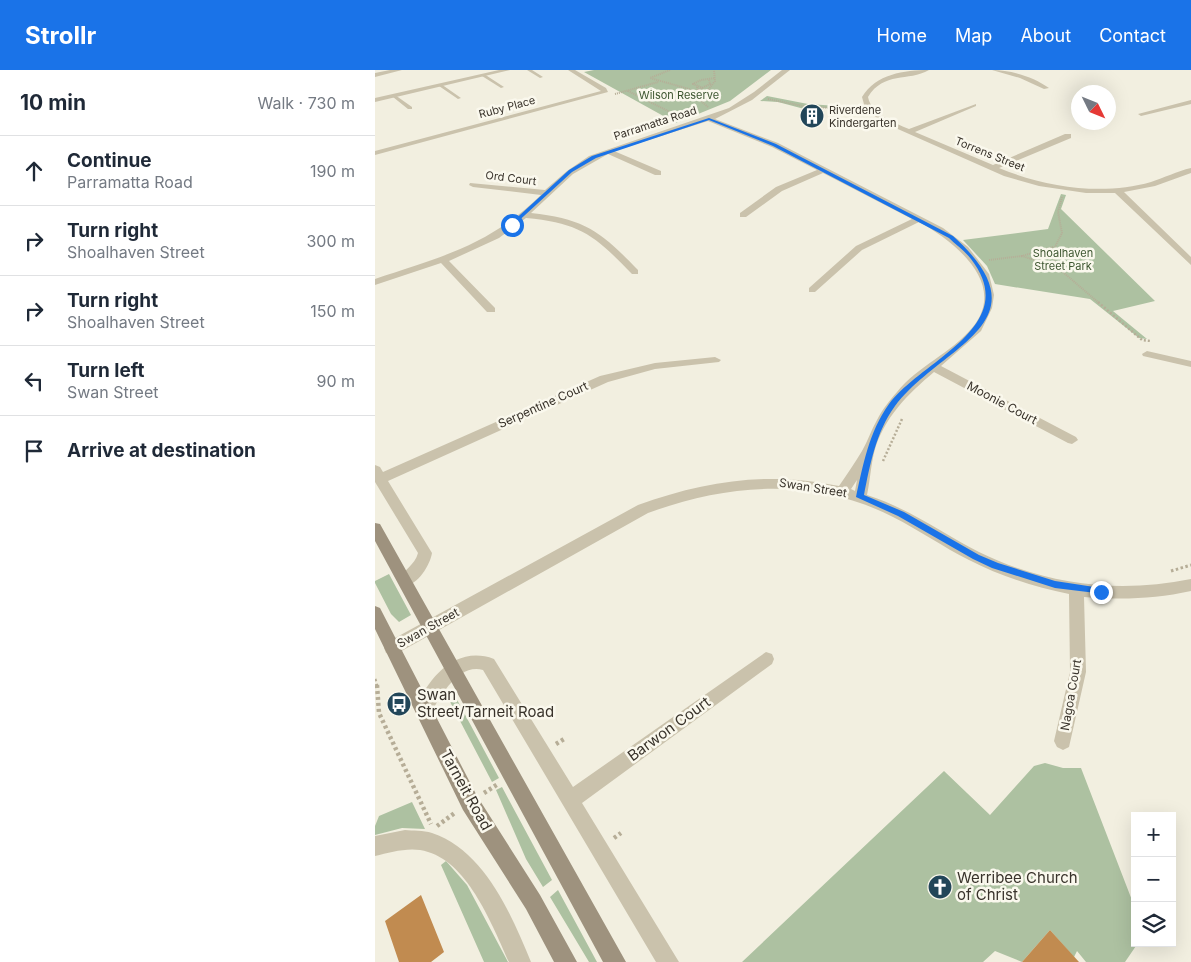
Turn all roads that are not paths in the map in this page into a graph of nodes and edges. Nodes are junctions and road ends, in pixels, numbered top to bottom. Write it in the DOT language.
graph roads {
  1 [pos="399,70"];
  2 [pos="507,70"];
  3 [pos="529,70"];
  4 [pos="588,70"];
  5 [pos="785,70"];
  6 [pos="925,70"];
  7 [pos="995,70"];
  8 [pos="574,71"];
  9 [pos="375,75"];
  10 [pos="483,75"];
  11 [pos="541,77"];
  12 [pos="441,85"];
  13 [pos="502,87"];
  14 [pos="1046,88"];
  15 [pos="394,96"];
  16 [pos="459,98"];
  17 [pos="375,100"];
  18 [pos="1191,102"];
  19 [pos="974,106"];
  20 [pos="411,108"];
  21 [pos="1141,114"];
  22 [pos="709,119"];
  23 [pos="909,132"];
  24 [pos="1068,136"];
  25 [pos="608,151"];
  26 [pos="375,153"];
  27 [pos="991,168"];
  28 [pos="824,170"];
  29 [pos="1189,172"];
  30 [pos="658,173"];
  31 [pos="473,185"];
  32 [pos="1117,191"];
  33 [pos="546,193"];
  34 [pos="523,215"];
  35 [pos="743,215"];
  36 [pos="919,219"];
  37 [pos="443,260"];
  38 [pos="1191,262"];
  39 [pos="635,272"];
  40 [pos="376,282"];
  41 [pos="812,290"];
  42 [pos="491,310"];
  43 [pos="1147,354"];
  44 [pos="715,360"];
  45 [pos="1191,364"];
  46 [pos="932,366"];
  47 [pos="1072,440"];
  48 [pos="869,450"];
  49 [pos="378,475"];
  50 [pos="842,492"];
  51 [pos="860,497"];
  52 [pos="375,528"];
  53 [pos="405,581"];
  54 [pos="1191,585"];
  55 [pos="1077,589"];
  56 [pos="375,613"];
  57 [pos="431,627"];
  58 [pos="392,648"];
  59 [pos="766,659"];
  60 [pos="454,670"];
  61 [pos="424,709"];
  62 [pos="1063,741"];
  63 [pos="571,800"];
  64 [pos="375,846"];
  65 [pos="520,962"];
  66 [pos="566,962"];
  67 [pos="615,962"];
  68 [pos="668,962"];
  1 -- 9 [label="street"];
  2 -- 10 [label="street"];
  3 -- 11 [label="lane"];
  4 -- 8 [label="street"];
  5 -- 22 [label="street, Parramatta Road"];
  6 -- 23 [label="street, Torrens Street"];
  7 -- 14 [label="street"];
  8 -- 26 [label="street, Ruby Place"];
  10 -- 12 [label="street"];
  10 -- 13 [label="lane"];
  12 -- 15 [label="street"];
  12 -- 16 [label="lane"];
  15 -- 17 [label="street"];
  15 -- 20 [label="lane"];
  18 -- 21 [label="street"];
  19 -- 23 [label="street"];
  22 -- 25 [label="street, Parramatta Road"];
  22 -- 28 [label="street"];
  23 -- 27 [label="street, Torrens Street"];
  24 -- 27 [label="street"];
  25 -- 30 [label="street"];
  25 -- 33 [label="street, Parramatta Road"];
  27 -- 32 [label="street, Torrens Street"];
  28 -- 35 [label="street"];
  28 -- 36 [label="street"];
  29 -- 32 [label="street, Torrens Street"];
  31 -- 33 [label="street, Ord Court"];
  32 -- 38 [label="street"];
  33 -- 34 [label="street, Parramatta Road"];
  34 -- 37 [label="street, Parramatta Road"];
  34 -- 39 [label="street"];
  36 -- 41 [label="street"];
  36 -- 46 [label="street"];
  37 -- 40 [label="street, Parramatta Road"];
  37 -- 42 [label="street"];
  43 -- 45 [label="street"];
  44 -- 49 [label="street, Serpentine Court"];
  46 -- 47 [label="street, Moonie Court"];
  46 -- 48 [label="street"];
  48 -- 50 [label="street"];
  48 -- 51 [label="street"];
  49 -- 53 [label="street"];
  50 -- 51 [label="street, Swan Street"];
  50 -- 57 [label="street, Swan Street"];
  51 -- 55 [label="street, Swan Street"];
  52 -- 53 [label="main road"];
  53 -- 57 [label="main road"];
  54 -- 55 [label="street, Swan Street"];
  55 -- 62 [label="street, Nagoa Court"];
  56 -- 58 [label="main road, Tarneit Road"];
  57 -- 58 [label="street, Swan Street"];
  57 -- 60 [label="main road"];
  58 -- 61 [label="main road, Tarneit Road"];
  59 -- 63 [label="street, Barwon Court"];
  60 -- 61 [label="street"];
  60 -- 63 [label="street"];
  60 -- 67 [label="main road"];
  61 -- 66 [label="main road, Tarneit Road"];
  63 -- 68 [label="street"];
  64 -- 65 [label="street"];
}
